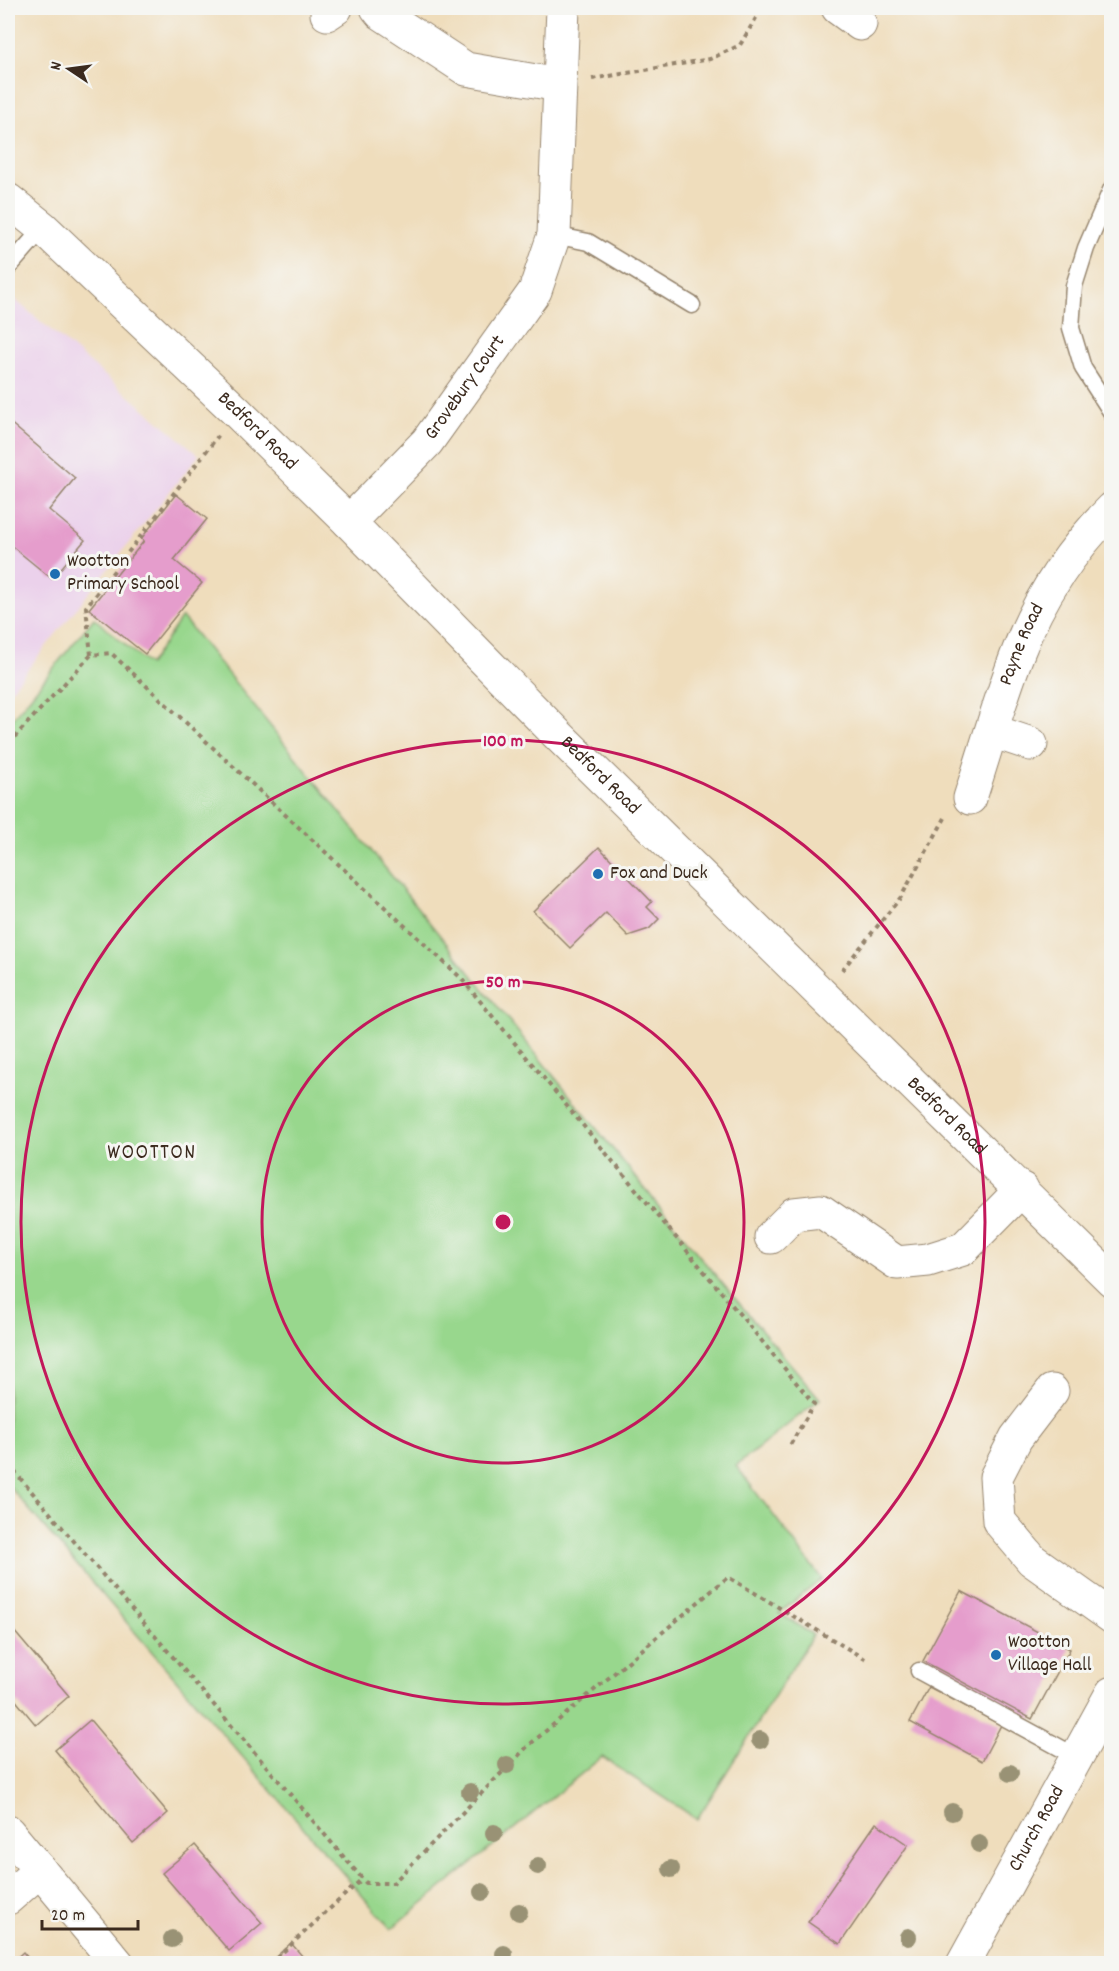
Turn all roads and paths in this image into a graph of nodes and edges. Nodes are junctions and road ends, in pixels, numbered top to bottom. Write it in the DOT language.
graph roads {
  1 [pos="377,8"];
  2 [pos="563,8"];
  3 [pos="762,8"];
  4 [pos="559,85"];
  5 [pos="1112,188"];
  6 [pos="8,200"];
  7 [pos="43,228"];
  8 [pos="554,235"];
  9 [pos="8,268"];
  10 [pos="692,305"];
  11 [pos="237,412"];
  12 [pos="1112,412"];
  13 [pos="1112,509"];
  14 [pos="349,522"];
  15 [pos="91,655"];
  16 [pos="992,730"];
  17 [pos="8,744"];
  18 [pos="1031,744"];
  19 [pos="970,798"];
  20 [pos="822,996"];
  21 [pos="1022,1189"];
  22 [pos="771,1237"];
  23 [pos="1112,1280"];
  24 [pos="1052,1391"];
  25 [pos="789,1447"];
  26 [pos="8,1464"];
  27 [pos="15,1472"];
  28 [pos="8,1479"];
  29 [pos="1112,1617"];
  30 [pos="865,1659"];
  31 [pos="919,1671"];
  32 [pos="1111,1694"];
  33 [pos="1077,1756"];
  34 [pos="8,1832"];
  35 [pos="40,1870"];
  36 [pos="362,1879"];
  37 [pos="8,1898"];
  38 [pos="118,1964"];
  39 [pos="270,1964"];
  40 [pos="963,1964"];
  1 -- 4 [label="street"];
  2 -- 4 [label="street, Grovebury Court"];
  3 -- 4 [label="path"];
  4 -- 8 [label="street, Grovebury Court"];
  5 -- 12 [label="lane"];
  6 -- 7 [label="street, Bedford Road"];
  7 -- 9 [label="lane"];
  7 -- 11 [label="street, Bedford Road"];
  8 -- 10 [label="lane"];
  8 -- 14 [label="street, Grovebury Court"];
  11 -- 14 [label="street, Bedford Road"];
  11 -- 15 [label="path"];
  13 -- 16 [label="street, Payne Road"];
  14 -- 20 [label="street, Bedford Road"];
  15 -- 17 [label="path"];
  15 -- 25 [label="path"];
  16 -- 18 [label="street"];
  16 -- 19 [label="street, Payne Road"];
  19 -- 20 [label="path"];
  20 -- 21 [label="street, Bedford Road"];
  21 -- 22 [label="street"];
  21 -- 23 [label="street, Bedford Road"];
  24 -- 29 [label="street"];
  26 -- 27 [label="path"];
  27 -- 28 [label="path"];
  27 -- 36 [label="path"];
  30 -- 36 [label="path"];
  31 -- 33 [label="lane"];
  32 -- 33 [label="street, Church Road"];
  33 -- 40 [label="street, Church Road"];
  34 -- 35 [label="street"];
  35 -- 37 [label="street"];
  35 -- 38 [label="street"];
  36 -- 39 [label="path"];
}
